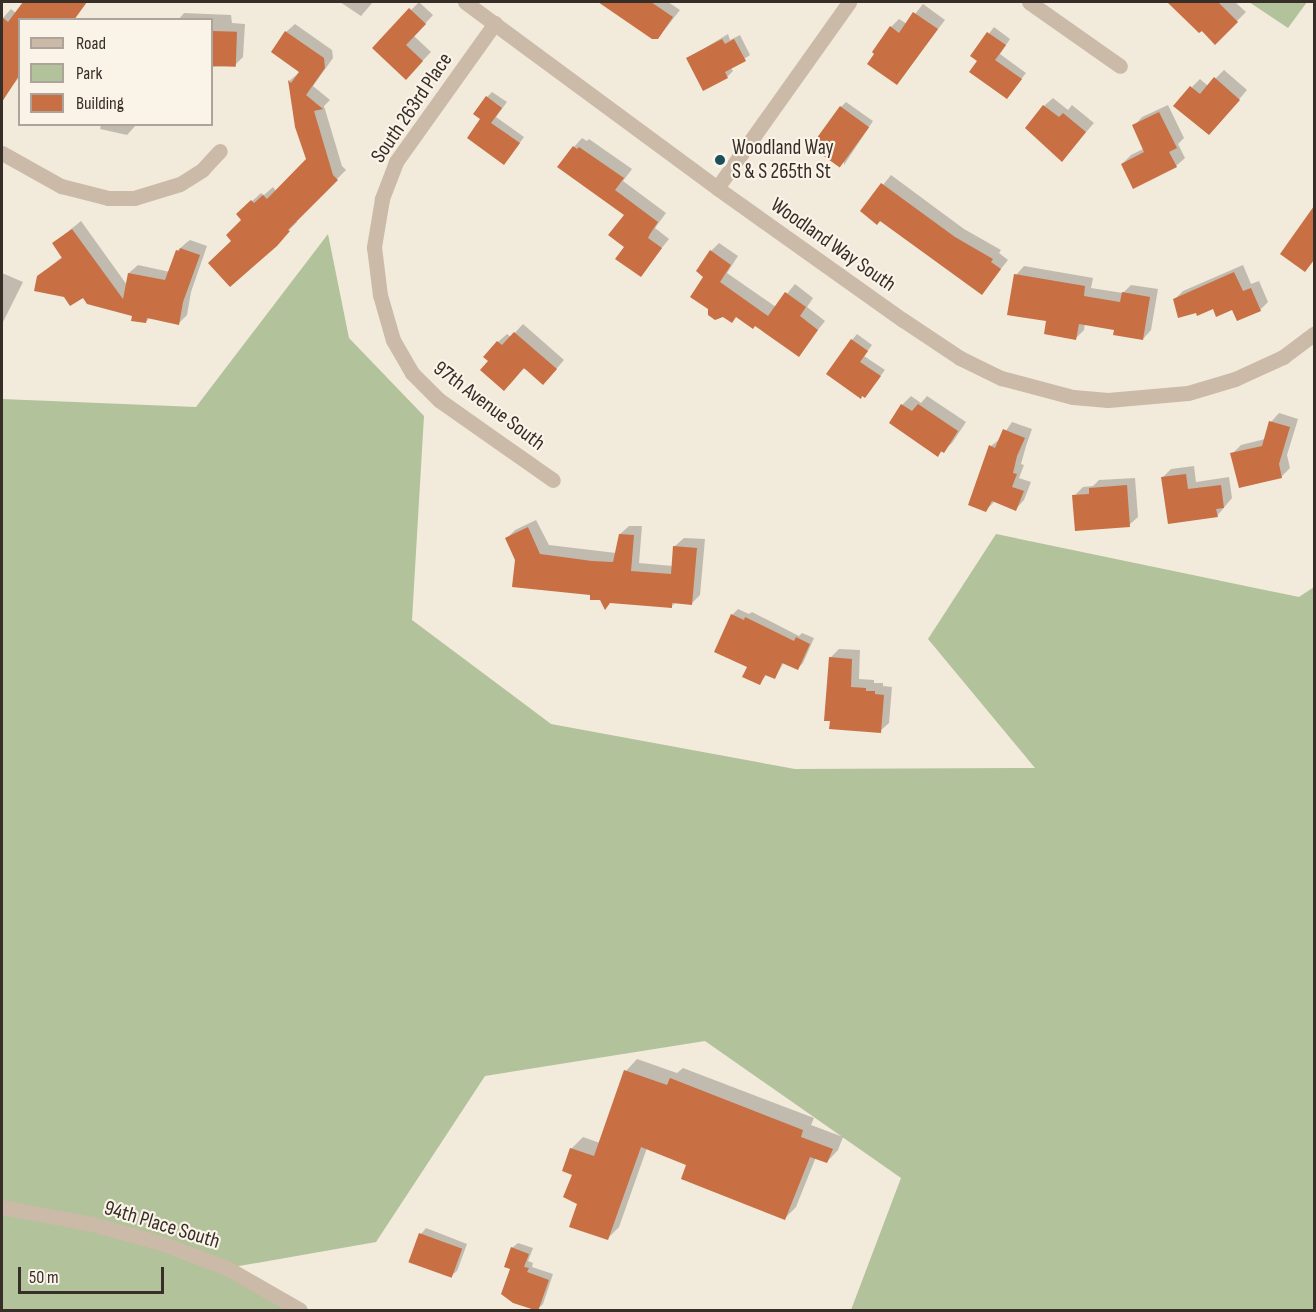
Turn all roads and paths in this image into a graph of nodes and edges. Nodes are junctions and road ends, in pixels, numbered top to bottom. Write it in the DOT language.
graph roads {
  1 [pos="465,2"];
  2 [pos="849,2"];
  3 [pos="1029,2"];
  4 [pos="495,23"];
  5 [pos="1120,66"];
  6 [pos="220,151"];
  7 [pos="2,153"];
  8 [pos="717,188"];
  9 [pos="380,295"];
  10 [pos="1314,334"];
  11 [pos="553,480"];
  12 [pos="2,1207"];
  13 [pos="300,1311"];
  1 -- 4 [label="street, Woodland Way South"];
  2 -- 8 [label="street"];
  3 -- 5 [label="street"];
  4 -- 8 [label="street, Woodland Way South"];
  4 -- 9 [label="street, South 263rd Place"];
  6 -- 7 [label="street"];
  8 -- 10 [label="street, Woodland Way South"];
  9 -- 11 [label="street, 97th Avenue South"];
  12 -- 13 [label="street, 94th Place South"];
}
